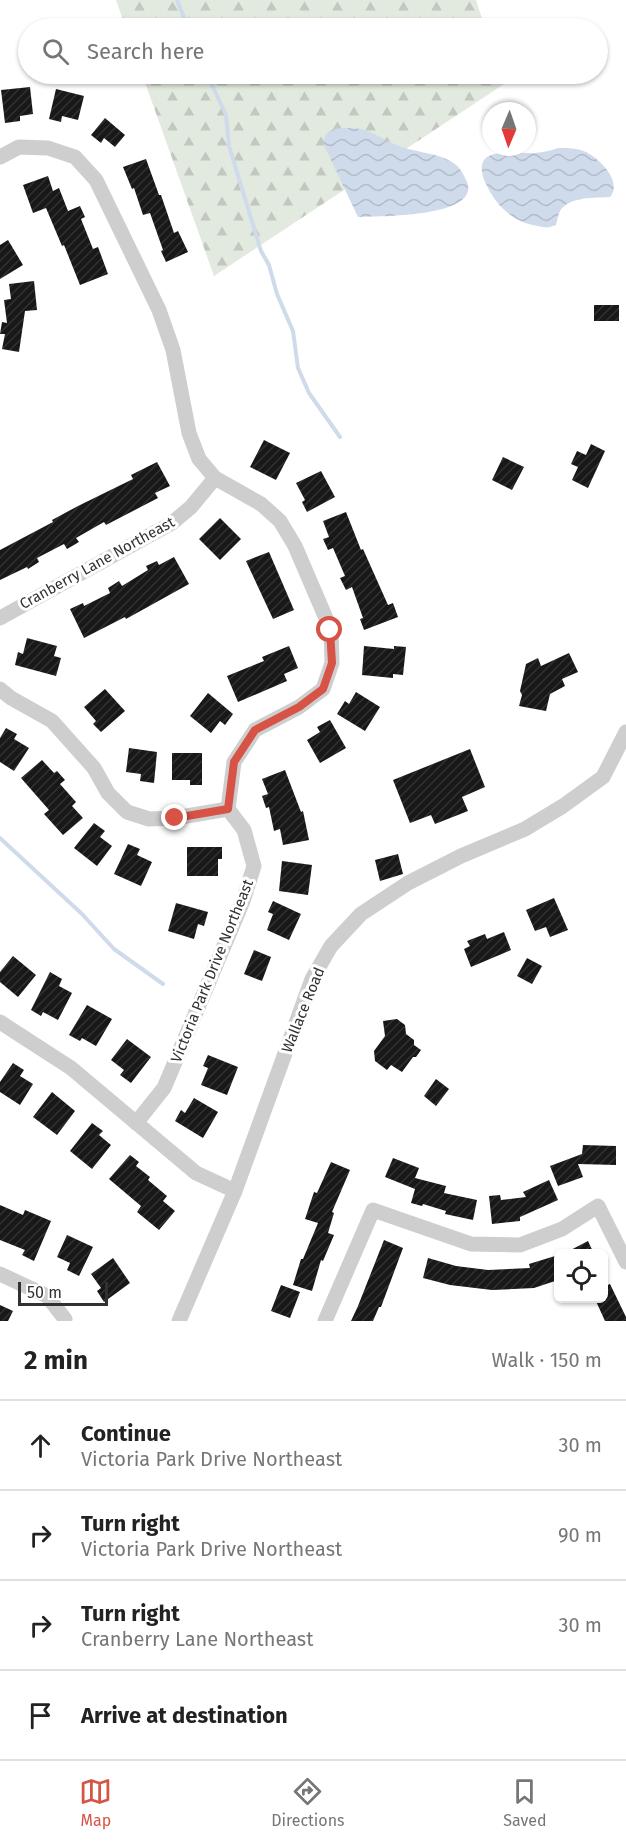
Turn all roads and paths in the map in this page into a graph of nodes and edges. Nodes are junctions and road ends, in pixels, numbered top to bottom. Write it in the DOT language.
graph roads {
  1 [pos="0,157"];
  2 [pos="215,478"];
  3 [pos="0,618"];
  4 [pos="0,690"];
  5 [pos="626,732"];
  6 [pos="228,809"];
  7 [pos="0,1022"];
  8 [pos="136,1123"];
  9 [pos="235,1191"];
  10 [pos="626,1262"];
  11 [pos="0,1274"];
  12 [pos="65,1318"];
  13 [pos="179,1321"];
  14 [pos="325,1321"];
  1 -- 2 [label="street"];
  2 -- 3 [label="street, Cranberry Lane Northeast"];
  2 -- 6 [label="street"];
  4 -- 6 [label="street"];
  5 -- 9 [label="street, Wallace Road"];
  6 -- 8 [label="street, Victoria Park Drive Northeast"];
  7 -- 8 [label="street"];
  8 -- 9 [label="street"];
  9 -- 13 [label="street, Wallace Road"];
  10 -- 14 [label="street"];
  11 -- 12 [label="street"];
}
